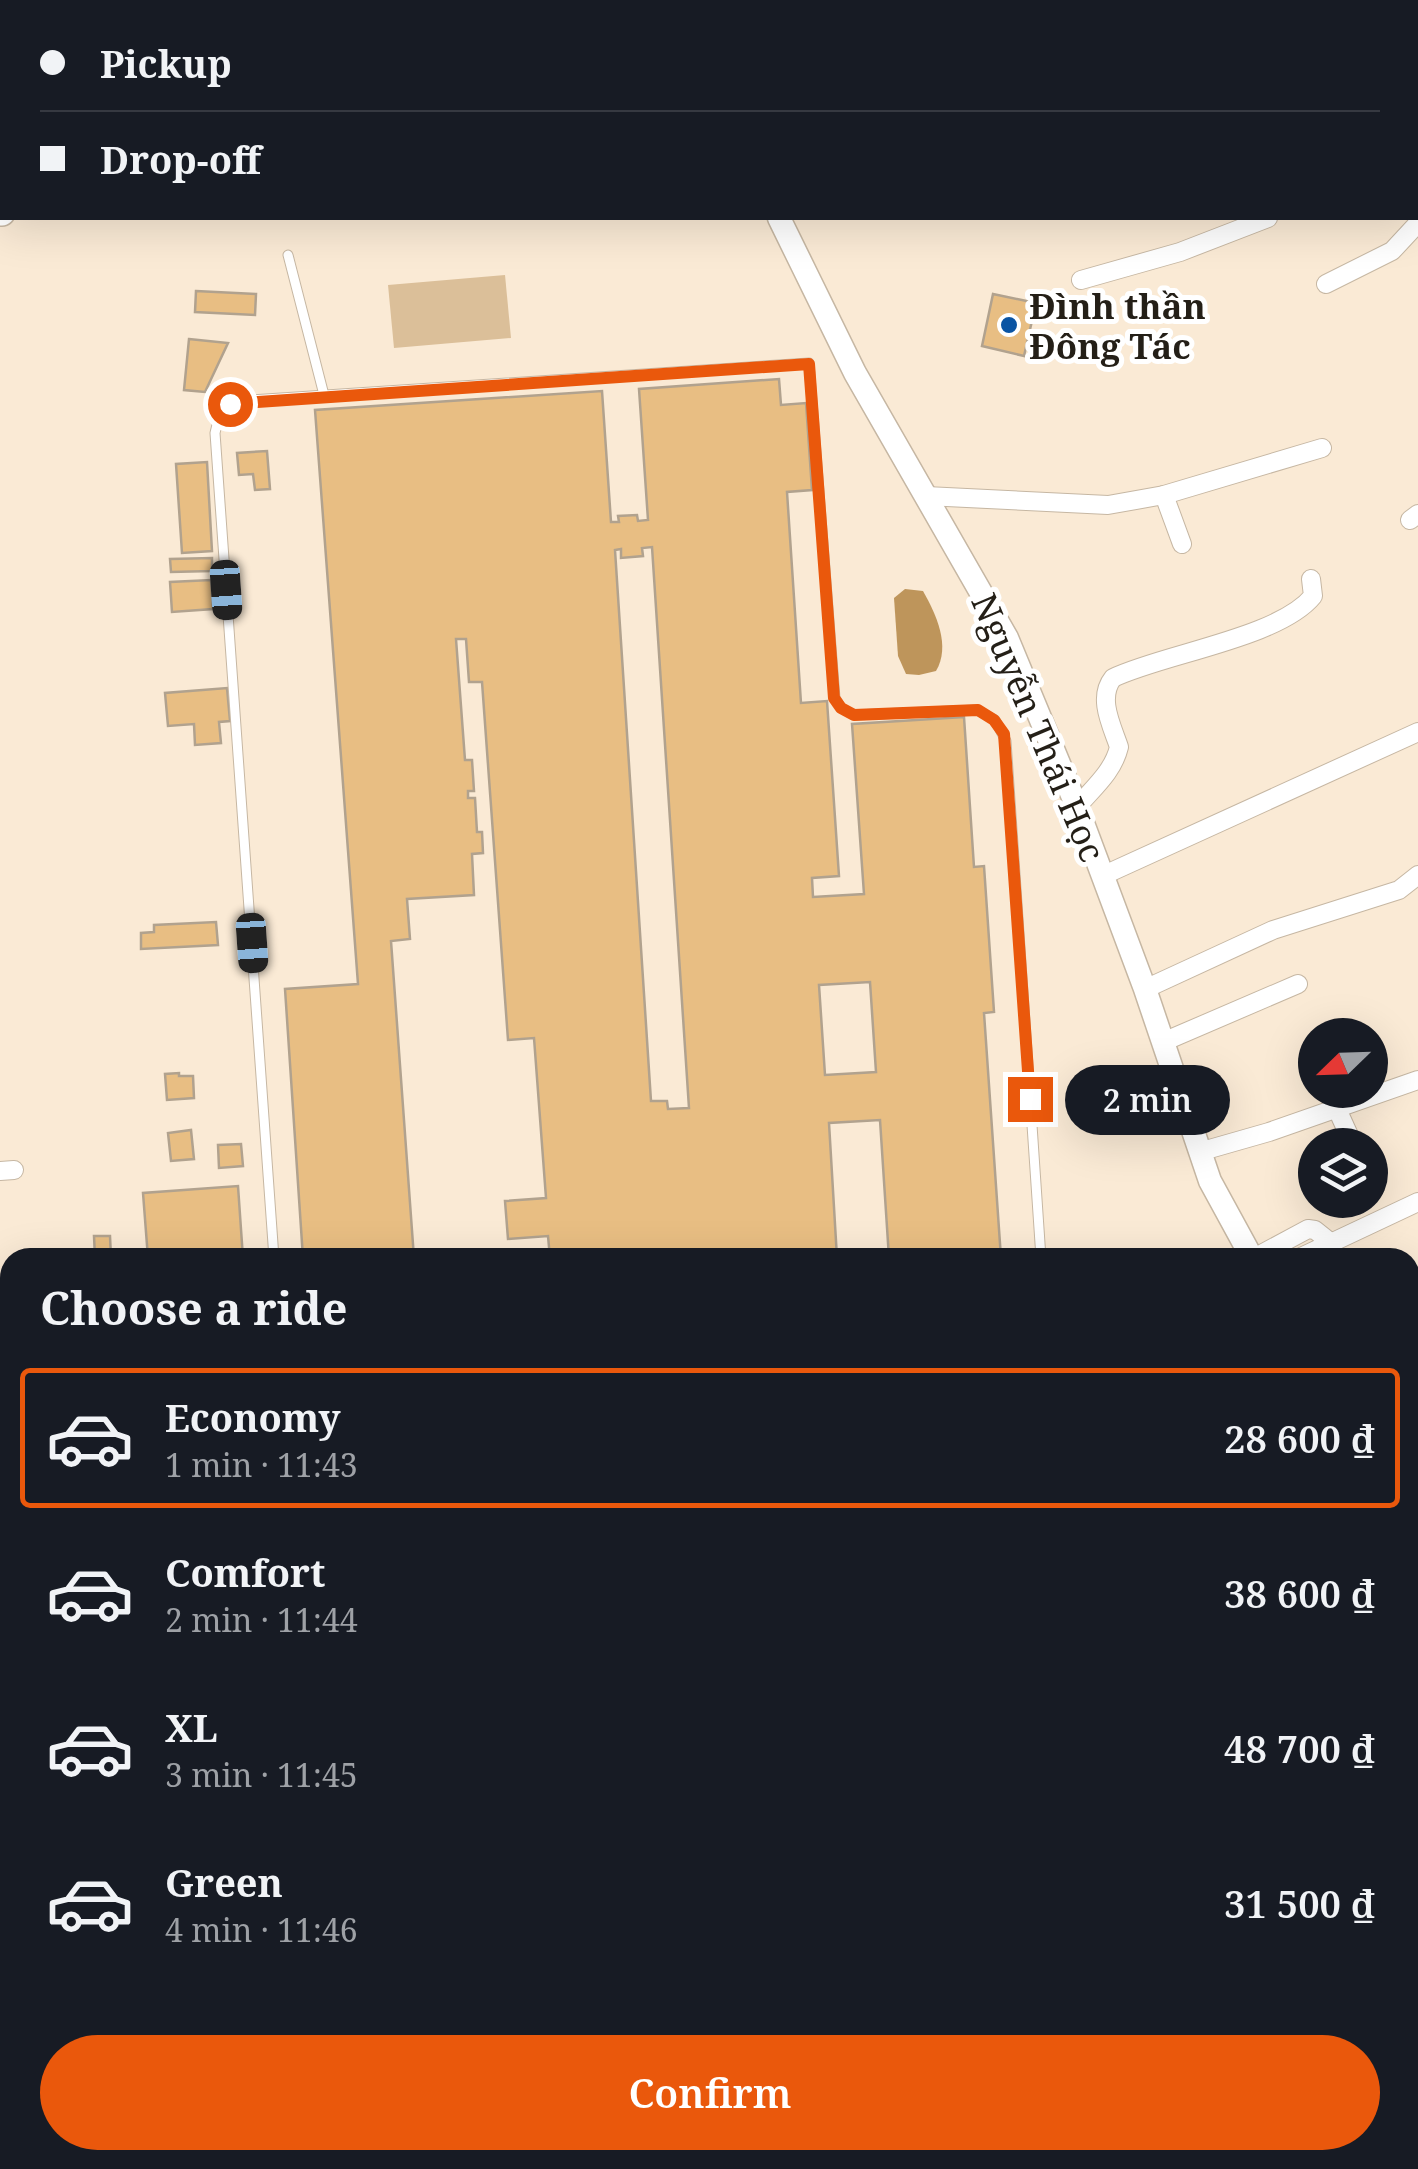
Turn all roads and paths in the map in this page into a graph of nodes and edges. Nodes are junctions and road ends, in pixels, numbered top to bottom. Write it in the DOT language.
graph roads {
  1 [pos="780,220"];
  2 [pos="1263,220"];
  3 [pos="1418,223"];
  4 [pos="288,255"];
  5 [pos="1082,280"];
  6 [pos="1326,284"];
  7 [pos="324,395"];
  8 [pos="1322,448"];
  9 [pos="1164,495"];
  10 [pos="926,496"];
  11 [pos="1182,544"];
  12 [pos="1311,579"];
  13 [pos="1418,732"];
  14 [pos="1077,807"];
  15 [pos="1418,874"];
  16 [pos="1102,876"];
  17 [pos="1298,984"];
  18 [pos="1145,989"];
  19 [pos="1163,1042"];
  20 [pos="1418,1080"];
  21 [pos="1336,1109"];
  22 [pos="1345,1128"];
  23 [pos="1199,1152"];
  24 [pos="1418,1202"];
  25 [pos="1330,1242"];
  26 [pos="273,1248"];
  27 [pos="1040,1248"];
  28 [pos="1247,1248"];
  29 [pos="1272,1248"];
  30 [pos="1319,1248"];
  1 -- 10 [label="street, Nguyễn Thái Học"];
  2 -- 5 [label="street"];
  3 -- 6 [label="street"];
  4 -- 7 [label="lane"];
  7 -- 26 [label="lane"];
  7 -- 27 [label="lane"];
  8 -- 9 [label="street"];
  9 -- 10 [label="street"];
  9 -- 11 [label="street"];
  10 -- 14 [label="street, Nguyễn Thái Học"];
  12 -- 14 [label="street"];
  13 -- 16 [label="street"];
  14 -- 16 [label="street, Nguyễn Thái Học"];
  15 -- 18 [label="street"];
  16 -- 18 [label="street, Nguyễn Thái Học"];
  17 -- 19 [label="street"];
  18 -- 19 [label="street, Nguyễn Thái Học"];
  19 -- 23 [label="street, Nguyễn Thái Học"];
  20 -- 21 [label="street"];
  21 -- 22 [label="street"];
  21 -- 23 [label="street"];
  23 -- 28 [label="street, Nguyễn Thái Học"];
  24 -- 25 [label="street"];
  25 -- 29 [label="street"];
  25 -- 30 [label="street"];
}
